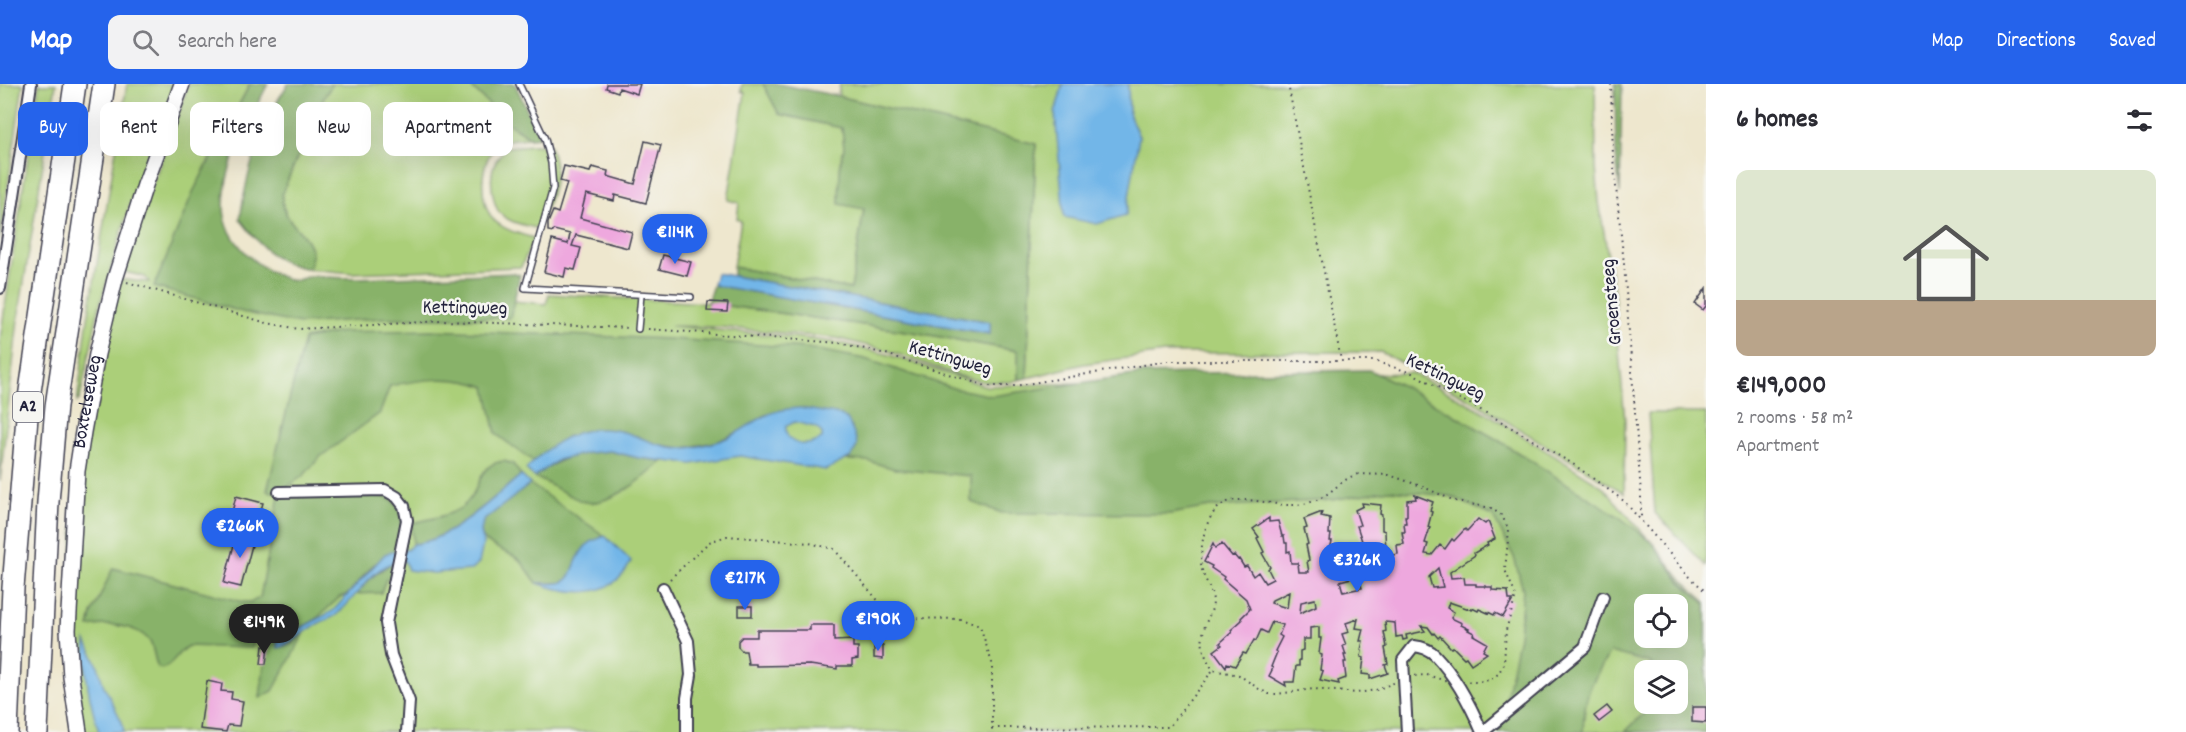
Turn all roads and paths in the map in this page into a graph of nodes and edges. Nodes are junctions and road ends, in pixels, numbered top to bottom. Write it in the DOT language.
graph roads {
  1 [pos="31,84"];
  2 [pos="75,84"];
  3 [pos="104,84"];
  4 [pos="182,84"];
  5 [pos="519,84"];
  6 [pos="1288,84"];
  7 [pos="1611,84"];
  8 [pos="115,279"];
  9 [pos="0,288"];
  10 [pos="641,295"];
  11 [pos="691,297"];
  12 [pos="638,329"];
  13 [pos="1341,360"];
  14 [pos="279,492"];
  15 [pos="1641,518"];
  16 [pos="663,588"];
  17 [pos="1706,592"];
  18 [pos="1603,597"];
  19 [pos="1213,670"];
  20 [pos="1404,678"];
  21 [pos="1453,681"];
  22 [pos="992,730"];
  23 [pos="7,732"];
  24 [pos="37,732"];
  25 [pos="79,732"];
  26 [pos="408,732"];
  27 [pos="687,732"];
  28 [pos="1407,732"];
  29 [pos="1483,732"];
  1 -- 9 [label="street"];
  2 -- 23 [label="highway, A2"];
  3 -- 24 [label="highway, Boxtelseweg / A2"];
  4 -- 8 [label="street, Boxtelseweg"];
  5 -- 10 [label="lane"];
  6 -- 13 [label="path"];
  7 -- 15 [label="path, Groensteeg"];
  8 -- 12 [label="path, Kettingweg"];
  8 -- 25 [label="street, Boxtelseweg"];
  10 -- 11 [label="lane"];
  10 -- 12 [label="lane"];
  12 -- 13 [label="path, Kettingweg"];
  13 -- 15 [label="path, Kettingweg"];
  14 -- 26 [label="street"];
  15 -- 17 [label="path, Kettingweg"];
  16 -- 22 [label="path"];
  16 -- 27 [label="street"];
  18 -- 29 [label="street"];
  19 -- 20 [label="path"];
  19 -- 21 [label="path"];
  19 -- 22 [label="path"];
  20 -- 21 [label="path"];
  20 -- 21 [label="street"];
  20 -- 28 [label="street"];
  21 -- 29 [label="street"];
}
